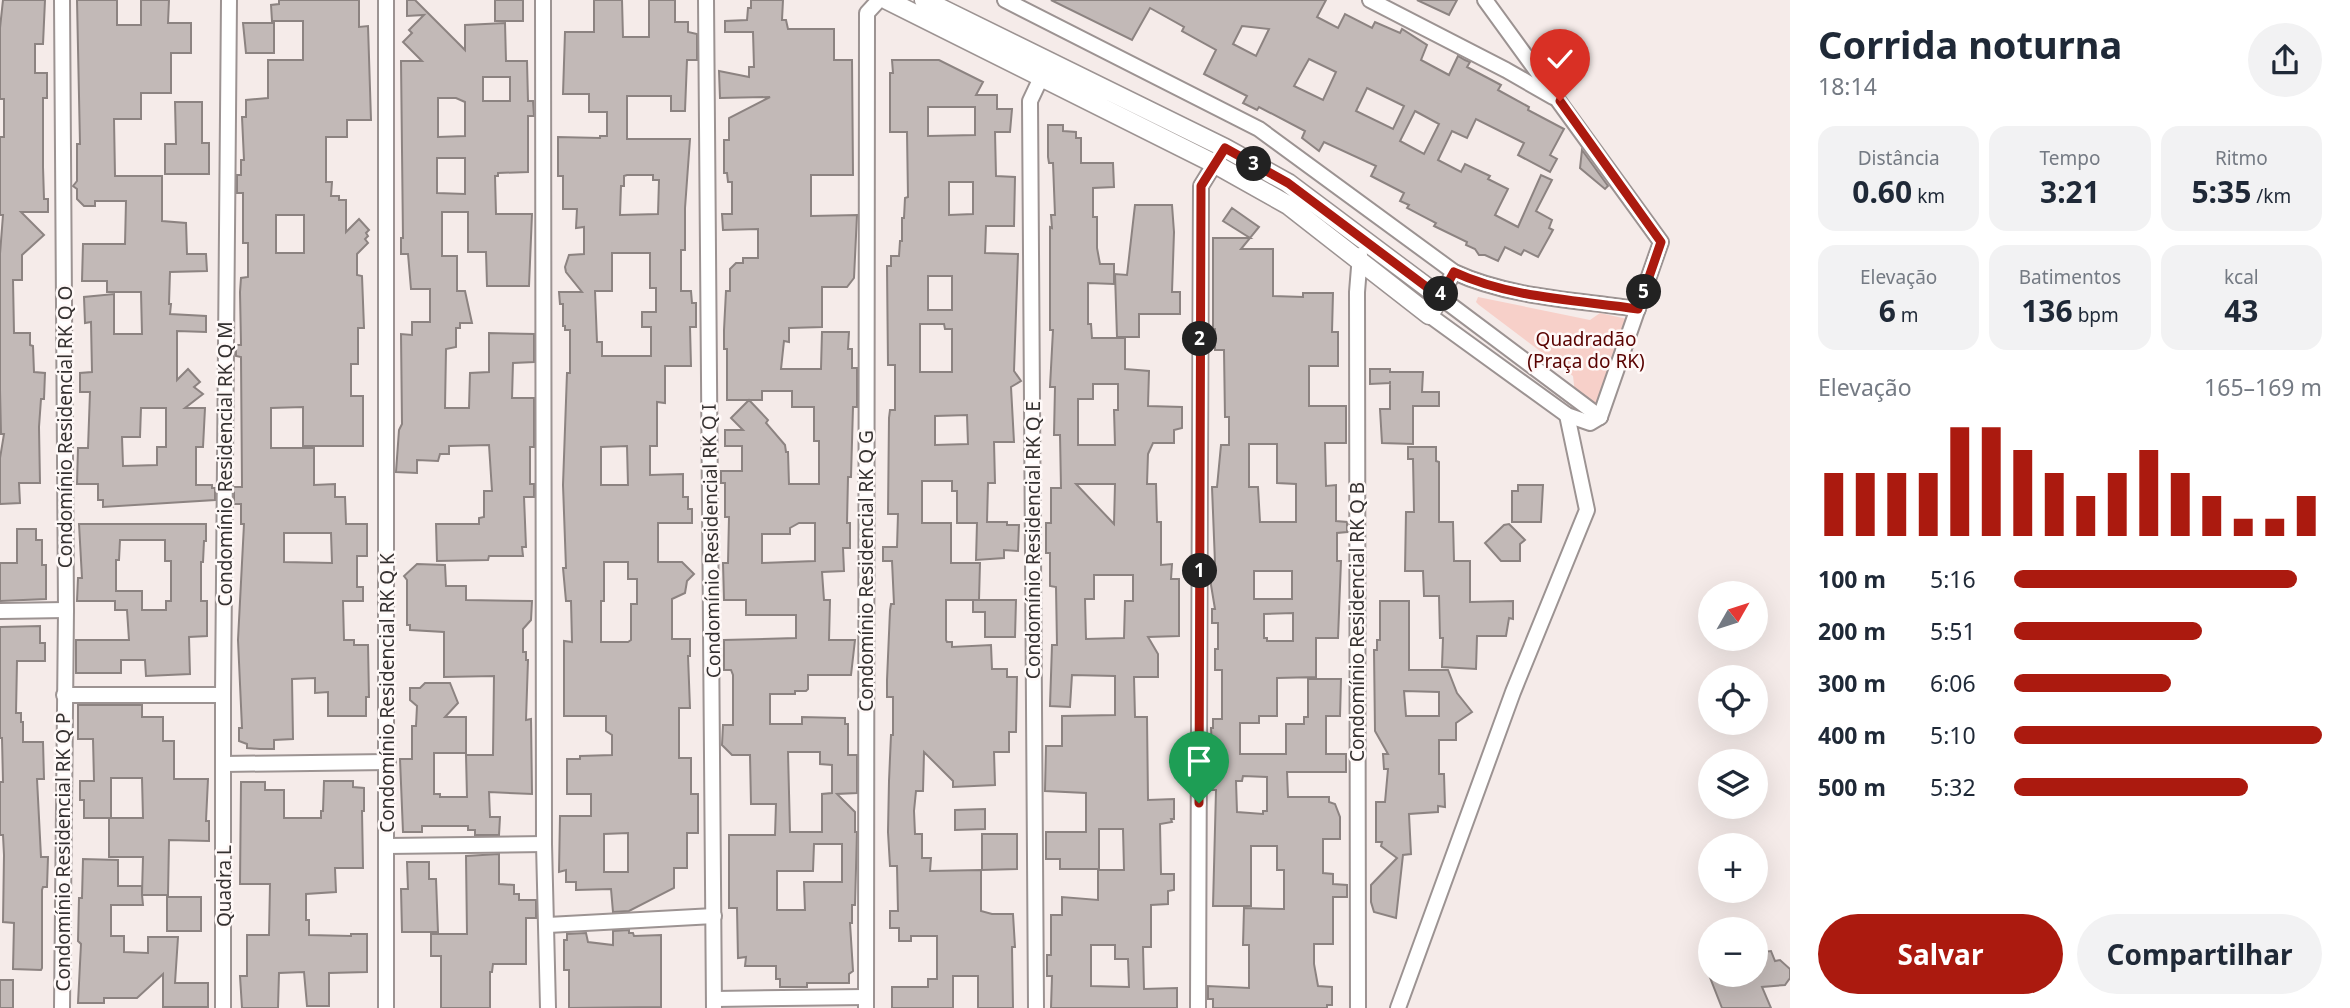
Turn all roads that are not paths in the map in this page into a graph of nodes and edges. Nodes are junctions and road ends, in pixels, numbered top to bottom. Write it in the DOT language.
graph roads {
  1 [pos="62,0"];
  2 [pos="229,0"];
  3 [pos="386,0"];
  4 [pos="543,0"];
  5 [pos="705,0"];
  6 [pos="879,0"];
  7 [pos="887,0"];
  8 [pos="924,0"];
  9 [pos="1005,0"];
  10 [pos="1370,0"];
  11 [pos="1485,0"];
  12 [pos="1061,67"];
  13 [pos="1046,79"];
  14 [pos="1560,101"];
  15 [pos="1225,148"];
  16 [pos="1215,164"];
  17 [pos="1359,236"];
  18 [pos="1361,264"];
  19 [pos="1454,272"];
  20 [pos="1440,297"];
  21 [pos="1638,309"];
  22 [pos="1429,315"];
  23 [pos="1567,415"];
  24 [pos="1600,417"];
  25 [pos="66,610"];
  26 [pos="0,611"];
  27 [pos="64,695"];
  28 [pos="223,695"];
  29 [pos="388,762"];
  30 [pos="224,764"];
  31 [pos="544,844"];
  32 [pos="387,846"];
  33 [pos="714,916"];
  34 [pos="548,925"];
  35 [pos="866,1002"];
  36 [pos="715,1004"];
  37 [pos="62,1008"];
  38 [pos="223,1008"];
  39 [pos="386,1008"];
  40 [pos="548,1008"];
  41 [pos="1036,1008"];
  42 [pos="1198,1008"];
  43 [pos="1358,1008"];
  44 [pos="1398,1008"];
  1 -- 25 [label="street, Condomínio Residencial RK Q O"];
  2 -- 28 [label="street, Condomínio Residencial RK Q M"];
  3 -- 29 [label="street, Condomínio Residencial RK Q K"];
  4 -- 31 [label="street"];
  5 -- 33 [label="street, Condomínio Residencial RK Q I"];
  6 -- 35 [label="street, Condomínio Residencial RK Q G"];
  7 -- 13 [label="street"];
  8 -- 12 [label="street"];
  9 -- 19 [label="street"];
  10 -- 14 [label="street"];
  11 -- 14 [label="street"];
  12 -- 13 [label="street"];
  12 -- 15 [label="street"];
  13 -- 16 [label="street"];
  13 -- 41 [label="street, Condomínio Residencial RK Q E"];
  14 -- 21 [label="street"];
  15 -- 16 [label="street"];
  15 -- 17 [label="street"];
  16 -- 18 [label="street"];
  16 -- 42 [label="street"];
  17 -- 18 [label="street, Condomínio Residencial RK Q B"];
  17 -- 20 [label="street"];
  18 -- 22 [label="street"];
  18 -- 43 [label="street, Condomínio Residencial RK Q B"];
  19 -- 20 [label="street"];
  19 -- 21 [label="street"];
  20 -- 22 [label="street"];
  20 -- 24 [label="street"];
  21 -- 24 [label="street"];
  22 -- 23 [label="street"];
  23 -- 24 [label="street"];
  23 -- 44 [label="street"];
  25 -- 26 [label="street"];
  25 -- 27 [label="street, Condomínio Residencial RK Q O"];
  27 -- 28 [label="street"];
  27 -- 37 [label="street, Condomínio Residencial RK Q P"];
  28 -- 30 [label="street, Condomínio Residencial RK Q M"];
  29 -- 30 [label="street"];
  29 -- 32 [label="street, Condomínio Residencial RK Q K"];
  30 -- 38 [label="street, Quadra L"];
  31 -- 32 [label="street, Condomínio Residencial RK Q K"];
  31 -- 34 [label="street"];
  32 -- 39 [label="street"];
  33 -- 34 [label="street"];
  33 -- 36 [label="street, Condomínio Residencial RK Q I"];
  34 -- 40 [label="street"];
  35 -- 36 [label="street, Condomínio Residencial RK Q G"];
}
